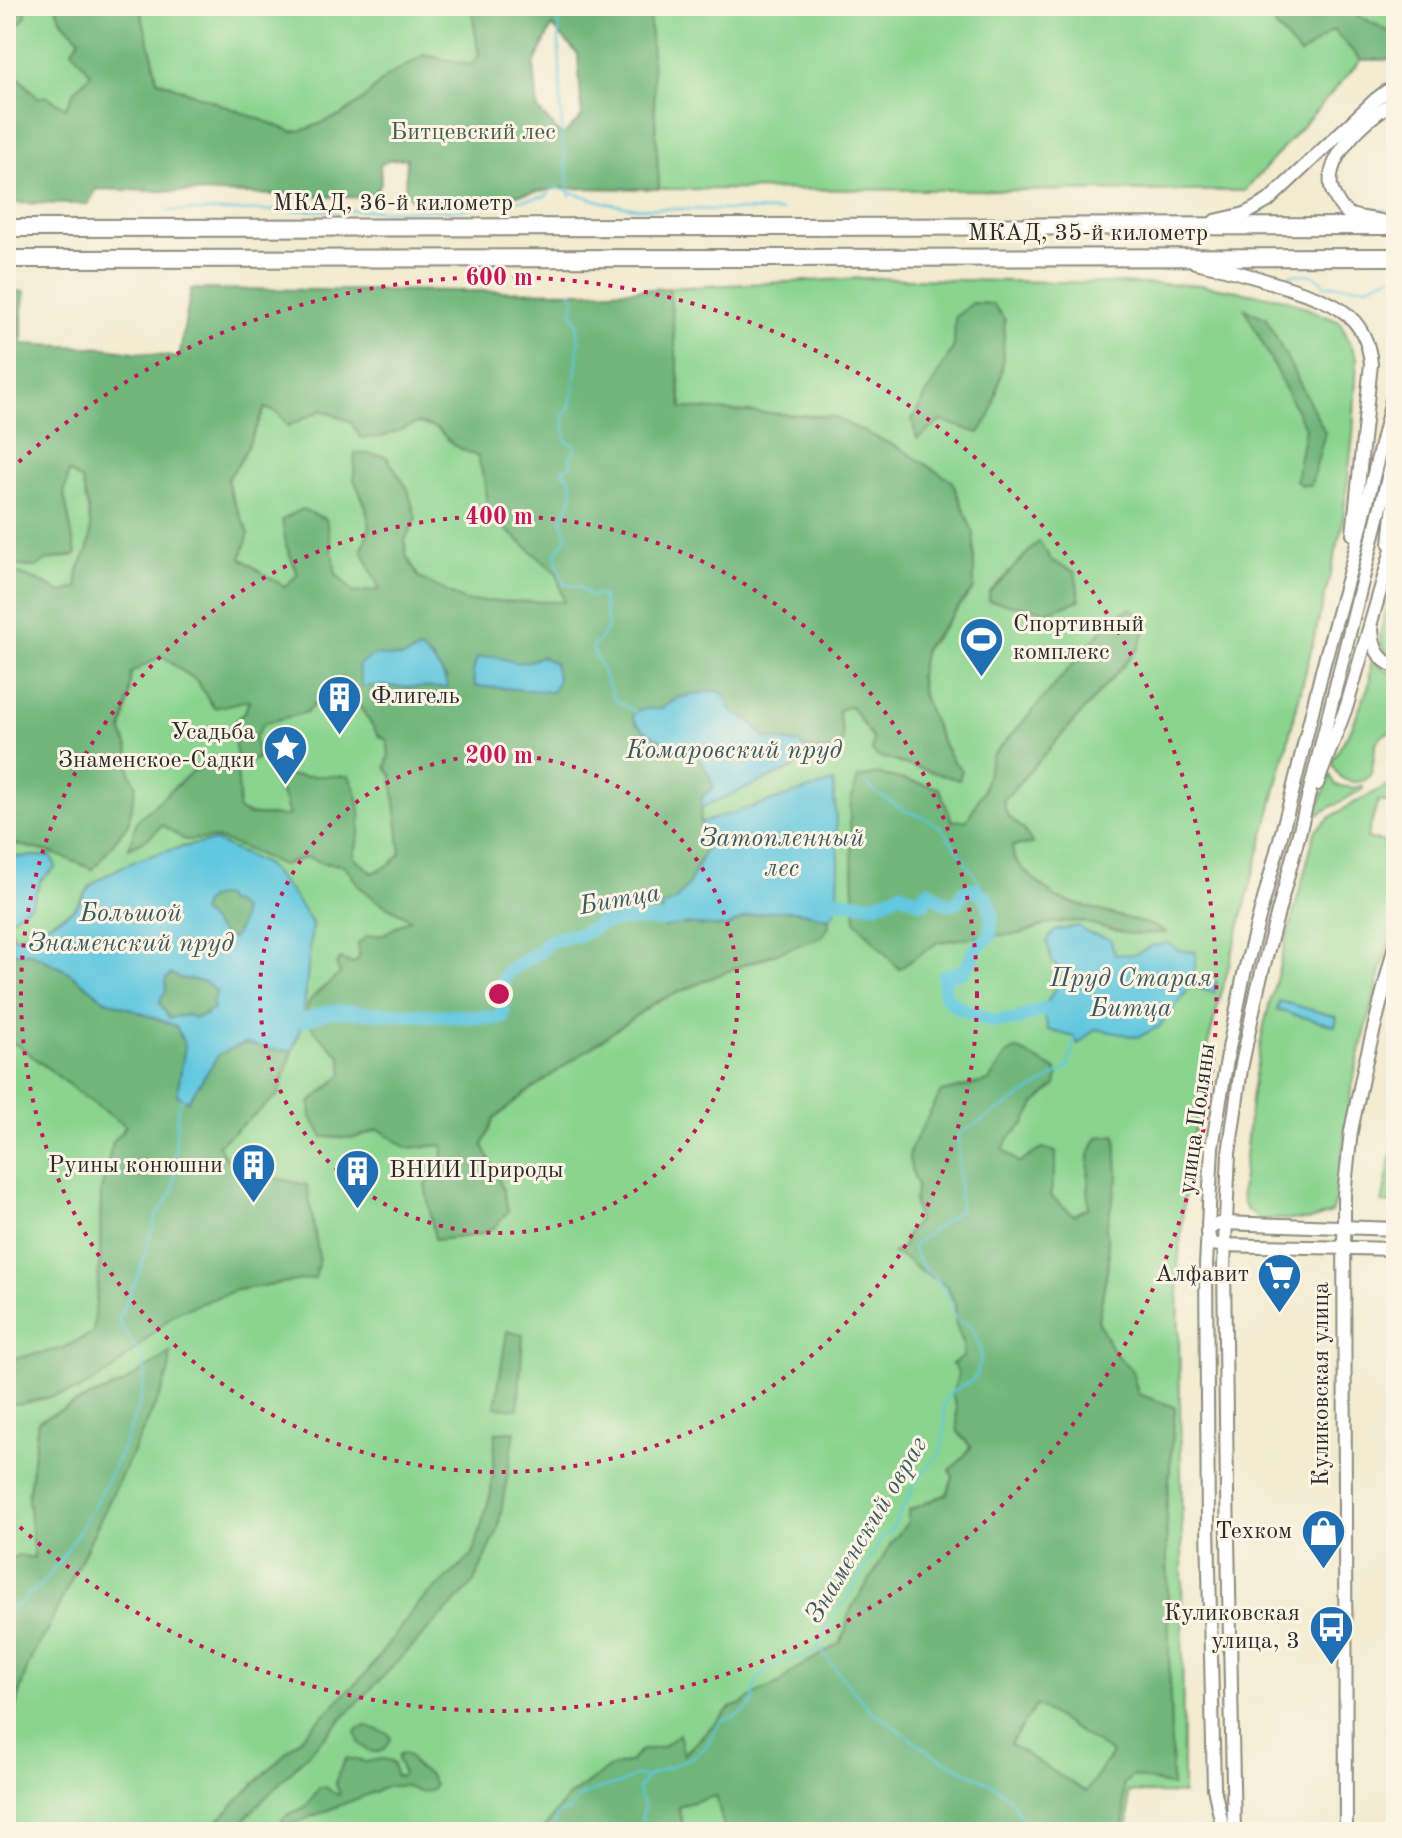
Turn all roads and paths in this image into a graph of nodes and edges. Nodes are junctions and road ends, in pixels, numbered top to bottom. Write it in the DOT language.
graph roads {
  1 [pos="1396,89"];
  2 [pos="1396,101"];
  3 [pos="1396,225"];
  4 [pos="1169,226"];
  5 [pos="780,227"];
  6 [pos="6,228"];
  7 [pos="1396,257"];
  8 [pos="1153,258"];
  9 [pos="6,259"];
  10 [pos="1396,384"];
  11 [pos="1396,446"];
  12 [pos="1396,485"];
  13 [pos="1396,536"];
  14 [pos="1352,563"];
  15 [pos="1388,563"];
  16 [pos="1373,620"];
  17 [pos="1396,667"];
  18 [pos="1300,830"];
  19 [pos="1396,941"];
  20 [pos="1227,1192"];
  21 [pos="1225,1223"];
  22 [pos="1258,1225"];
  23 [pos="1343,1228"];
  24 [pos="1396,1229"];
  25 [pos="1207,1232"];
  26 [pos="1225,1246"];
  27 [pos="1253,1246"];
  28 [pos="1343,1249"];
  29 [pos="1396,1249"];
  30 [pos="1224,1266"];
  31 [pos="1221,1832"];
  32 [pos="1234,1832"];
  33 [pos="1346,1832"];
  1 -- 4 [label="main road"];
  2 -- 3 [label="main road"];
  3 -- 4 [label="highway, МКАД, 35-й километр"];
  4 -- 5 [label="highway, МКАД, 35-й километр"];
  5 -- 6 [label="highway, МКАД, 36-й километр"];
  7 -- 8 [label="highway, МКАД, 35-й километр"];
  8 -- 9 [label="highway, МКАД, 35-й километр"];
  8 -- 14 [label="main road"];
  10 -- 14 [label="main road, улица Поляны"];
  11 -- 18 [label="main road, улица Поляны"];
  12 -- 15 [label="main road"];
  13 -- 15 [label="main road"];
  14 -- 25 [label="main road, улица Поляны"];
  15 -- 16 [label="main road"];
  16 -- 17 [label="main road"];
  16 -- 18 [label="main road"];
  18 -- 20 [label="main road, улица Поляны"];
  19 -- 23 [label="main road, Куликовская улица"];
  20 -- 21 [label="main road, улица Поляны"];
  20 -- 22 [label="main road"];
  21 -- 22 [label="main road"];
  21 -- 25 [label="main road"];
  21 -- 26 [label="main road, улица Поляны"];
  22 -- 23 [label="main road"];
  23 -- 24 [label="main road"];
  23 -- 28 [label="main road, Куликовская улица"];
  25 -- 26 [label="main road"];
  25 -- 31 [label="main road, улица Поляны"];
  26 -- 27 [label="main road"];
  26 -- 30 [label="main road, улица Поляны"];
  27 -- 28 [label="main road"];
  27 -- 30 [label="main road"];
  28 -- 29 [label="main road"];
  28 -- 33 [label="main road, Куликовская улица"];
  30 -- 32 [label="main road, улица Поляны"];
}
